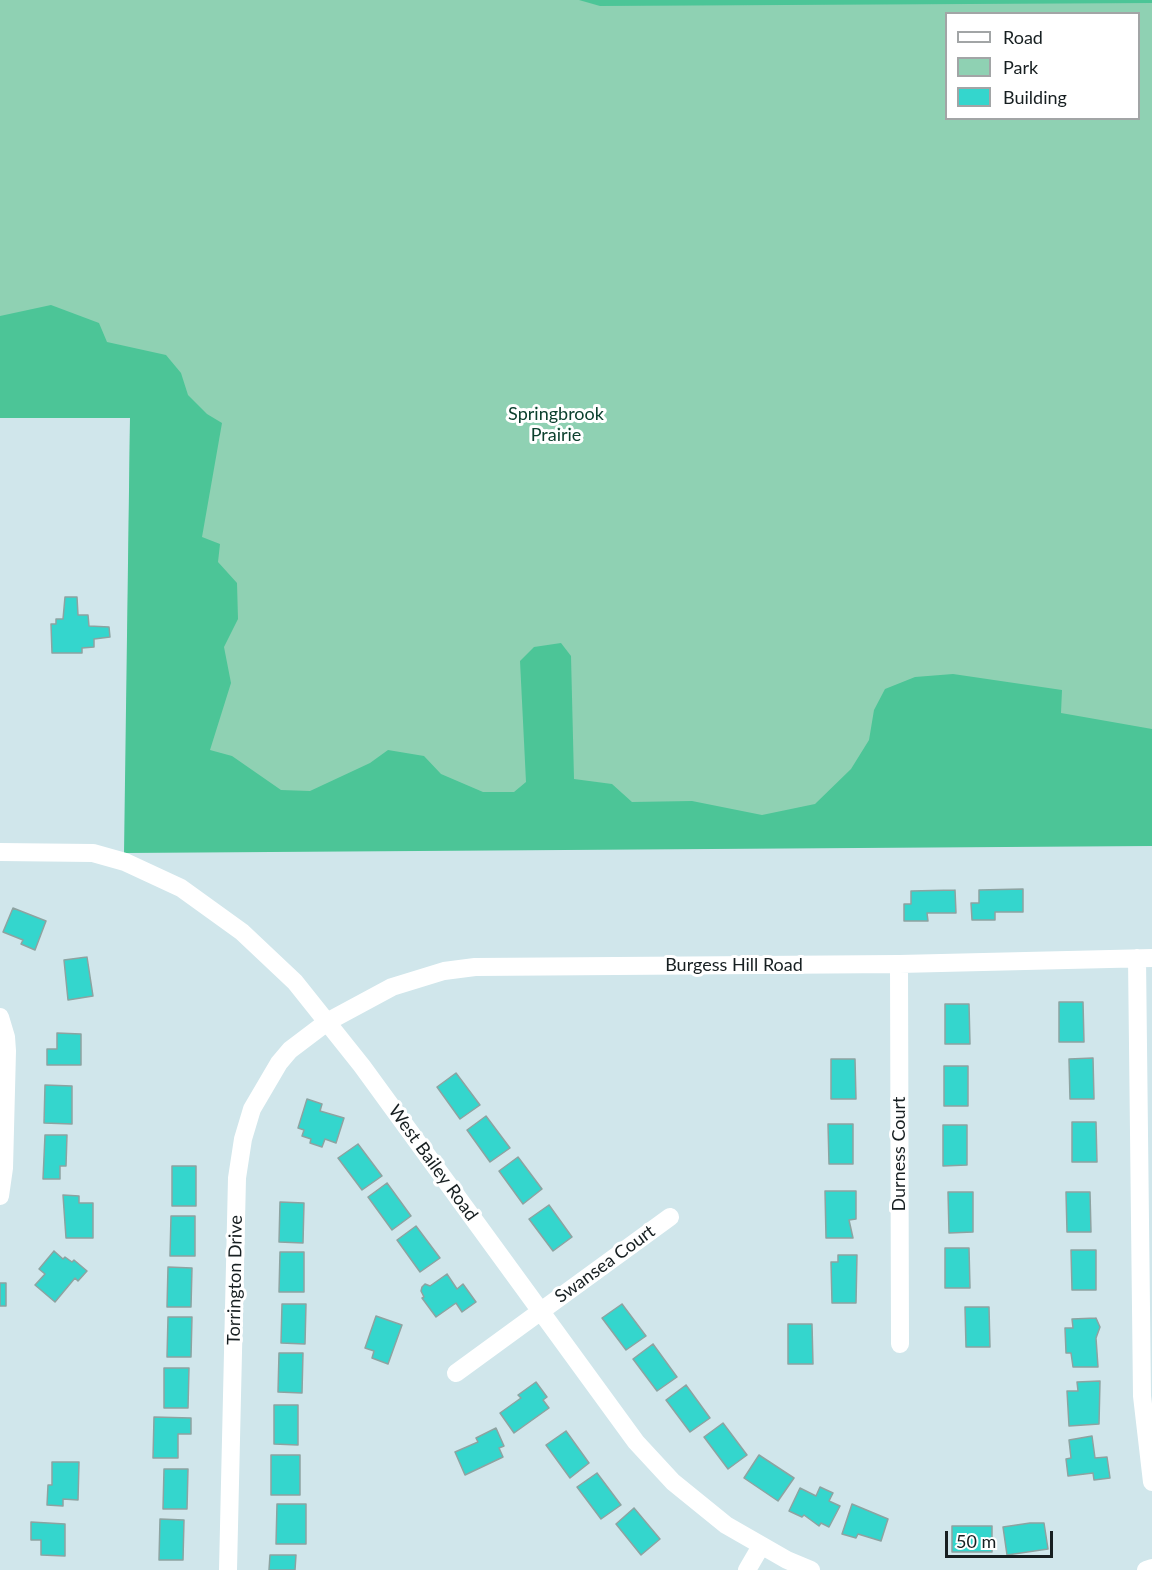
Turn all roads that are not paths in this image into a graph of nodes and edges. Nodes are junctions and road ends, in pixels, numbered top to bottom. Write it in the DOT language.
graph roads {
  1 [pos="0,852"];
  2 [pos="1144,958"];
  3 [pos="898,964"];
  4 [pos="0,1017"];
  5 [pos="327,1022"];
  6 [pos="0,1196"];
  7 [pos="670,1217"];
  8 [pos="540,1310"];
  9 [pos="900,1344"];
  10 [pos="456,1372"];
  11 [pos="1152,1482"];
  12 [pos="761,1546"];
  13 [pos="1152,1568"];
  14 [pos="228,1570"];
  15 [pos="747,1570"];
  16 [pos="811,1570"];
  17 [pos="1146,1570"];
  1 -- 5 [label="street, West Bailey Road"];
  2 -- 3 [label="street, Burgess Hill Road"];
  2 -- 11 [label="street"];
  3 -- 5 [label="street, Burgess Hill Road"];
  3 -- 9 [label="street, Durness Court"];
  4 -- 6 [label="street"];
  5 -- 8 [label="street, West Bailey Road"];
  5 -- 14 [label="street, Torrington Drive"];
  7 -- 8 [label="street, Swansea Court"];
  8 -- 10 [label="street, Swansea Court"];
  8 -- 12 [label="street, West Bailey Road"];
  12 -- 15 [label="street"];
  12 -- 16 [label="street, West Bailey Road"];
  13 -- 17 [label="street"];
}
